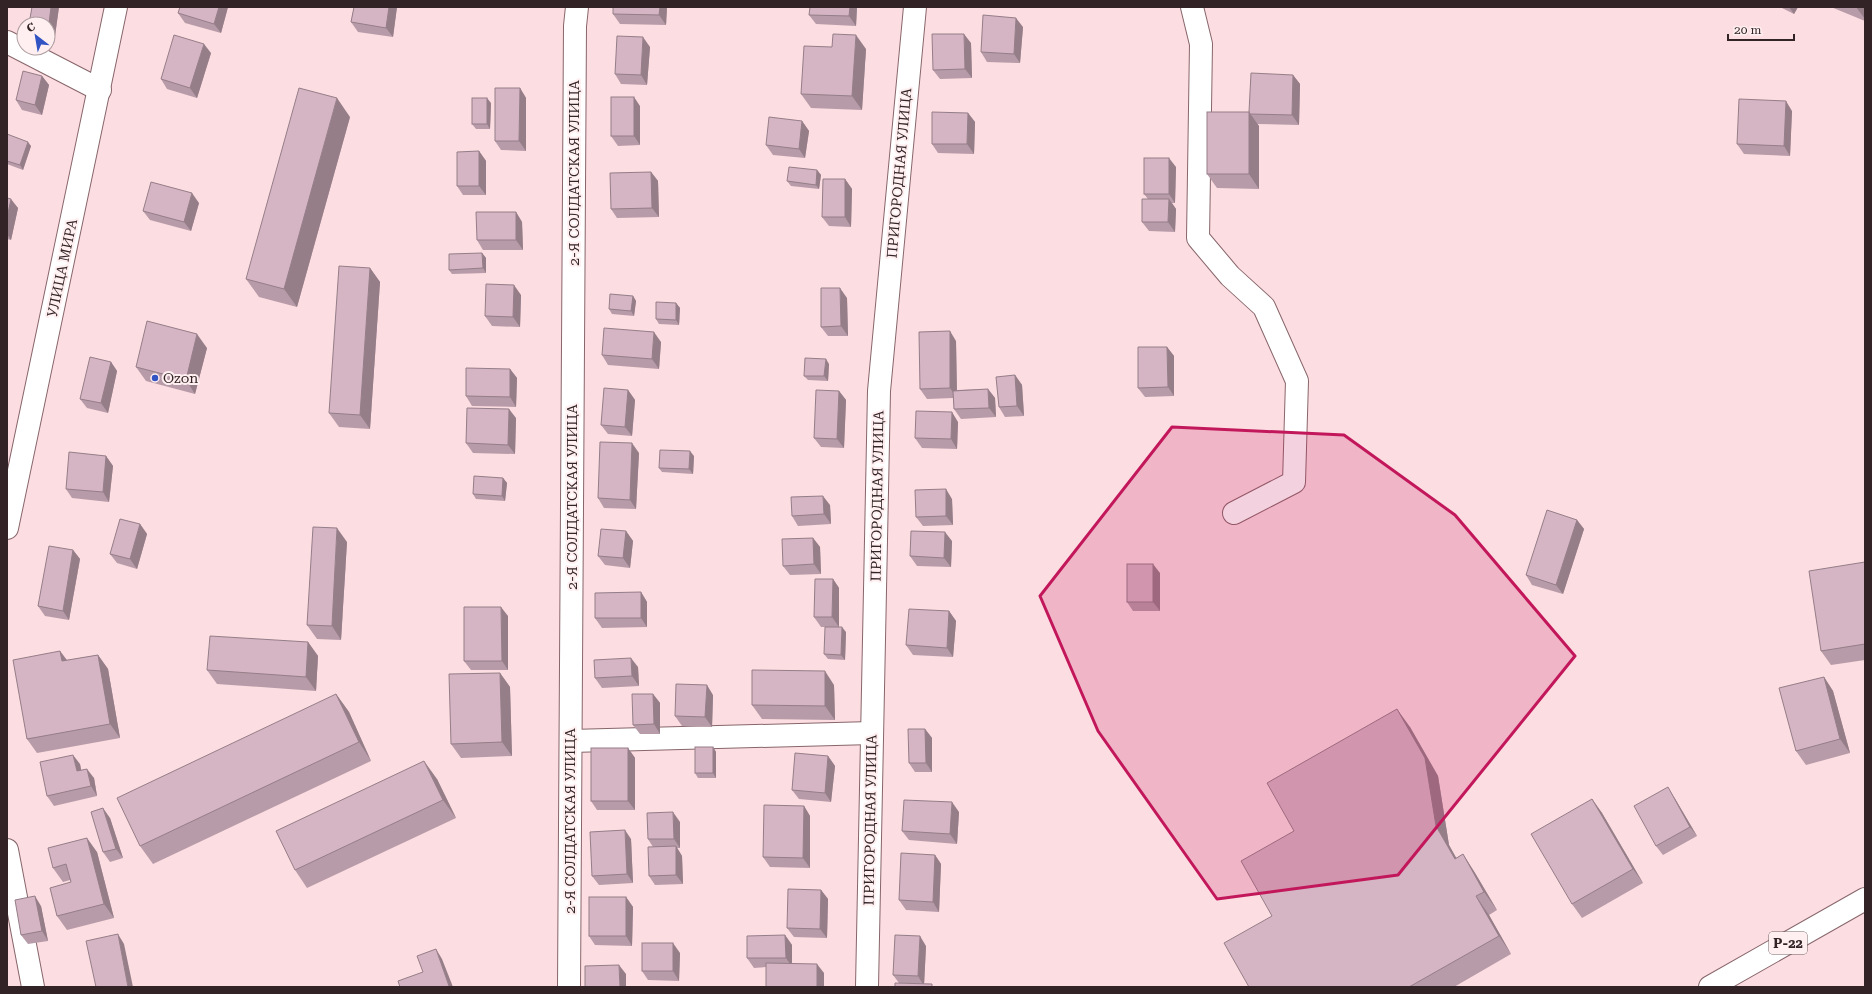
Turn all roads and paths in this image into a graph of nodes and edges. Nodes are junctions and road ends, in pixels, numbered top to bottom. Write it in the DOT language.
graph roads {
  1 [pos="116,7"];
  2 [pos="577,7"];
  3 [pos="915,7"];
  4 [pos="1192,7"];
  5 [pos="7,42"];
  6 [pos="100,90"];
  7 [pos="1234,513"];
  8 [pos="7,528"];
  9 [pos="872,733"];
  10 [pos="571,742"];
  11 [pos="7,850"];
  12 [pos="1865,899"];
  13 [pos="33,987"];
  14 [pos="569,987"];
  15 [pos="867,987"];
  16 [pos="1710,987"];
  1 -- 6 [label="main road, УЛИЦА МИРА"];
  2 -- 10 [label="main road, 2-Я СОЛДАТСКАЯ УЛИЦА"];
  3 -- 9 [label="main road, ПРИГОРОДНАЯ УЛИЦА"];
  4 -- 7 [label="main road"];
  5 -- 6 [label="main road"];
  6 -- 8 [label="main road, УЛИЦА МИРА"];
  9 -- 10 [label="main road"];
  9 -- 15 [label="main road, ПРИГОРОДНАЯ УЛИЦА"];
  10 -- 14 [label="main road, 2-Я СОЛДАТСКАЯ УЛИЦА"];
  11 -- 13 [label="main road"];
  12 -- 16 [label="main road, Р-22"];
}
